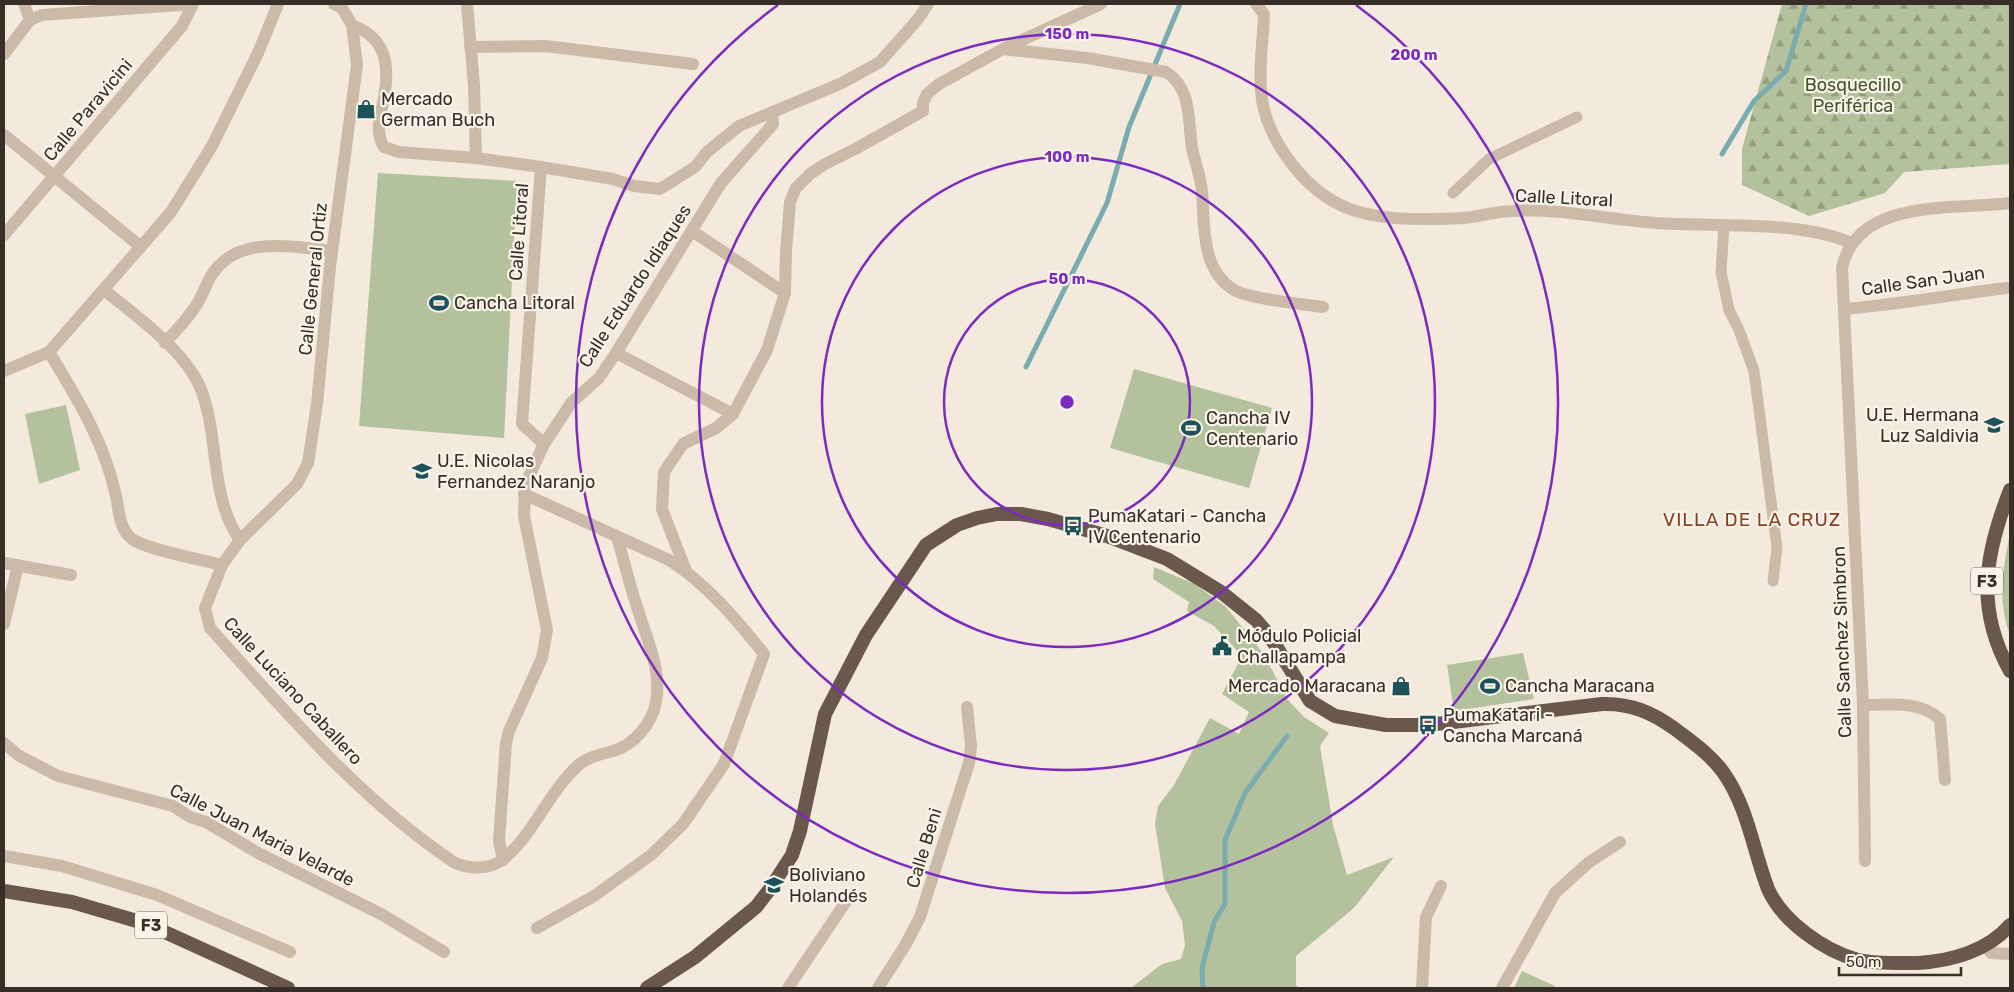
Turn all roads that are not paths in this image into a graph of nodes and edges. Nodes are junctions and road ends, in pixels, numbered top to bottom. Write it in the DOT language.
graph roads {
  1 [pos="24,4"];
  2 [pos="193,4"];
  3 [pos="278,4"];
  4 [pos="334,4"];
  5 [pos="467,4"];
  6 [pos="928,4"];
  7 [pos="1101,4"];
  8 [pos="1256,4"];
  9 [pos="83,8"];
  10 [pos="30,20"];
  11 [pos="352,24"];
  12 [pos="470,47"];
  13 [pos="1003,49"];
  14 [pos="4,54"];
  15 [pos="693,64"];
  16 [pos="772,112"];
  17 [pos="1577,117"];
  18 [pos="4,135"];
  19 [pos="476,158"];
  20 [pos="541,167"];
  21 [pos="54,177"];
  22 [pos="1452,193"];
  23 [pos="2010,203"];
  24 [pos="1724,225"];
  25 [pos="692,231"];
  26 [pos="4,235"];
  27 [pos="1851,244"];
  28 [pos="141,247"];
  29 [pos="332,251"];
  30 [pos="2006,288"];
  31 [pos="104,290"];
  32 [pos="785,293"];
  33 [pos="1324,307"];
  34 [pos="1845,309"];
  35 [pos="165,343"];
  36 [pos="49,352"];
  37 [pos="616,353"];
  38 [pos="4,371"];
  39 [pos="733,414"];
  40 [pos="544,444"];
  41 [pos="2010,490"];
  42 [pos="524,494"];
  43 [pos="617,537"];
  44 [pos="240,540"];
  45 [pos="4,563"];
  46 [pos="18,565"];
  47 [pos="222,565"];
  48 [pos="686,571"];
  49 [pos="71,575"];
  50 [pos="1773,581"];
  51 [pos="4,624"];
  52 [pos="2010,671"];
  53 [pos="1863,705"];
  54 [pos="967,707"];
  55 [pos="4,743"];
  56 [pos="1945,780"];
  57 [pos="1620,842"];
  58 [pos="4,856"];
  59 [pos="503,860"];
  60 [pos="1865,861"];
  61 [pos="1441,886"];
  62 [pos="4,891"];
  63 [pos="847,900"];
  64 [pos="2010,925"];
  65 [pos="537,928"];
  66 [pos="1985,945"];
  67 [pos="290,952"];
  68 [pos="444,952"];
  69 [pos="2010,954"];
  70 [pos="288,988"];
  71 [pos="646,988"];
  72 [pos="788,988"];
  73 [pos="878,988"];
  74 [pos="1422,988"];
  75 [pos="1502,988"];
  1 -- 10 [label="street"];
  2 -- 9 [label="street"];
  2 -- 21 [label="street, Calle Paravicini"];
  3 -- 28 [label="street"];
  4 -- 11 [label="street"];
  5 -- 12 [label="street"];
  6 -- 16 [label="street, Calle Litoral"];
  7 -- 13 [label="street"];
  8 -- 24 [label="street, Calle Litoral"];
  9 -- 10 [label="street"];
  10 -- 14 [label="street"];
  11 -- 19 [label="street"];
  11 -- 29 [label="street, Calle General Ortiz"];
  12 -- 15 [label="street"];
  12 -- 19 [label="street"];
  13 -- 32 [label="street"];
  13 -- 33 [label="street"];
  16 -- 20 [label="street, Calle Litoral"];
  16 -- 25 [label="street, Calle Eduardo Idiaques"];
  17 -- 22 [label="street"];
  18 -- 21 [label="street"];
  19 -- 20 [label="street"];
  20 -- 40 [label="street, Calle Litoral"];
  21 -- 26 [label="street, Calle Paravicini"];
  21 -- 28 [label="street"];
  23 -- 27 [label="street"];
  24 -- 27 [label="street, Calle Litoral"];
  24 -- 50 [label="street"];
  25 -- 32 [label="street"];
  25 -- 37 [label="street, Calle Eduardo Idiaques"];
  27 -- 34 [label="street, Calle Sanchez Simbron"];
  28 -- 31 [label="street"];
  29 -- 35 [label="street"];
  29 -- 44 [label="street, Calle General Ortiz"];
  30 -- 34 [label="street, Calle San Juan"];
  31 -- 35 [label="street"];
  31 -- 36 [label="street"];
  32 -- 39 [label="street"];
  34 -- 53 [label="street, Calle Sanchez Simbron"];
  35 -- 44 [label="street"];
  36 -- 38 [label="street"];
  36 -- 47 [label="street"];
  37 -- 39 [label="street"];
  37 -- 40 [label="street, Calle Eduardo Idiaques"];
  39 -- 48 [label="street"];
  40 -- 42 [label="street, Calle Eduardo Idiaques"];
  41 -- 52 [label="highway, F3"];
  42 -- 43 [label="street"];
  42 -- 59 [label="street, Calle Eduardo Idiaques"];
  43 -- 48 [label="street"];
  43 -- 59 [label="street"];
  44 -- 47 [label="street, Calle Luciano Caballero"];
  45 -- 46 [label="street"];
  46 -- 49 [label="street"];
  46 -- 51 [label="street"];
  47 -- 59 [label="street, Calle Luciano Caballero"];
  48 -- 65 [label="street"];
  53 -- 56 [label="street"];
  53 -- 60 [label="street, Calle Sanchez Simbron"];
  54 -- 73 [label="street, Calle Beni"];
  55 -- 68 [label="street, Calle Juan Maria Velarde"];
  57 -- 75 [label="street"];
  58 -- 67 [label="street"];
  61 -- 74 [label="street"];
  62 -- 70 [label="highway, F3"];
  63 -- 72 [label="street"];
  64 -- 66 [label="highway"];
  66 -- 69 [label="street"];
  66 -- 71 [label="highway"];
}
